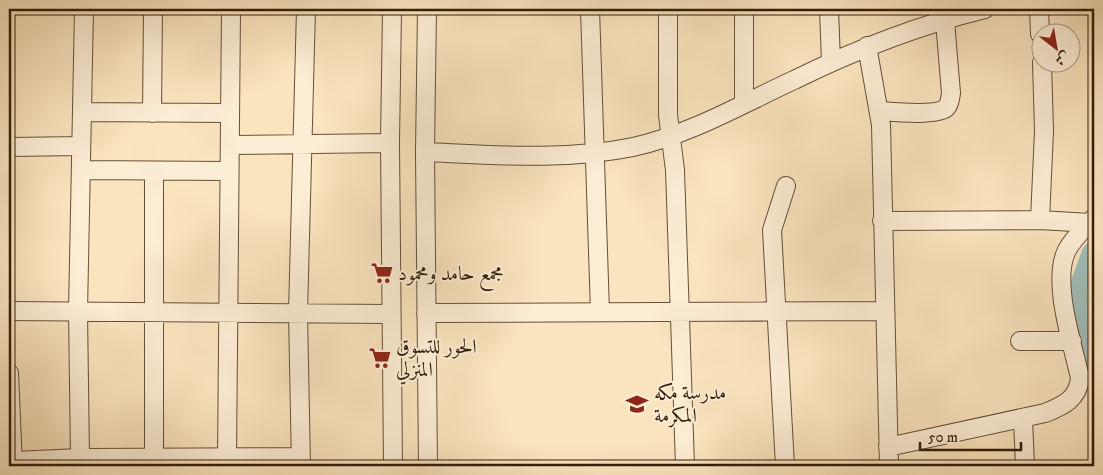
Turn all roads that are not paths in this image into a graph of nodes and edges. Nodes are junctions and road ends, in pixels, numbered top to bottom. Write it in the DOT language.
graph roads {
  1 [pos="84,9"];
  2 [pos="153,9"];
  3 [pos="231,9"];
  4 [pos="306,9"];
  5 [pos="392,9"];
  6 [pos="427,9"];
  7 [pos="590,9"];
  8 [pos="668,9"];
  9 [pos="744,9"];
  10 [pos="829,9"];
  11 [pos="1039,9"];
  12 [pos="974,10"];
  13 [pos="945,21"];
  14 [pos="1040,22"];
  15 [pos="867,46"];
  16 [pos="831,62"];
  17 [pos="1042,72"];
  18 [pos="744,103"];
  19 [pos="82,112"];
  20 [pos="152,112"];
  21 [pos="880,112"];
  22 [pos="230,114"];
  23 [pos="670,135"];
  24 [pos="302,144"];
  25 [pos="390,144"];
  26 [pos="230,145"];
  27 [pos="81,146"];
  28 [pos="9,147"];
  29 [pos="425,152"];
  30 [pos="596,152"];
  31 [pos="80,170"];
  32 [pos="154,170"];
  33 [pos="229,171"];
  34 [pos="786,186"];
  35 [pos="1040,220"];
  36 [pos="1092,220"];
  37 [pos="882,221"];
  38 [pos="884,311"];
  39 [pos="9,312"];
  40 [pos="78,312"];
  41 [pos="155,312"];
  42 [pos="600,312"];
  43 [pos="678,312"];
  44 [pos="228,313"];
  45 [pos="298,313"];
  46 [pos="426,313"];
  47 [pos="776,313"];
  48 [pos="391,314"];
  49 [pos="1072,341"];
  50 [pos="1020,342"];
  51 [pos="9,373"];
  52 [pos="1023,419"];
  53 [pos="888,447"];
  54 [pos="80,458"];
  55 [pos="154,459"];
  56 [pos="227,459"];
  57 [pos="301,462"];
  58 [pos="14,464"];
  59 [pos="392,466"];
  60 [pos="428,466"];
  61 [pos="685,466"];
  62 [pos="785,466"];
  63 [pos="889,466"];
  64 [pos="1025,466"];
  1 -- 19 [label="street"];
  2 -- 20 [label="street"];
  3 -- 22 [label="street"];
  4 -- 24 [label="street"];
  5 -- 25 [label="street"];
  6 -- 29 [label="street"];
  7 -- 30 [label="street"];
  8 -- 23 [label="street"];
  9 -- 18 [label="street"];
  10 -- 16 [label="street"];
  11 -- 14 [label="street"];
  12 -- 13 [label="street"];
  13 -- 15 [label="street"];
  13 -- 21 [label="street"];
  15 -- 16 [label="street"];
  15 -- 21 [label="street"];
  16 -- 18 [label="street"];
  17 -- 35 [label="street"];
  18 -- 23 [label="street"];
  19 -- 20 [label="street"];
  19 -- 27 [label="street"];
  20 -- 22 [label="street"];
  21 -- 37 [label="street"];
  22 -- 26 [label="street"];
  23 -- 30 [label="street"];
  23 -- 43 [label="street"];
  24 -- 25 [label="street"];
  24 -- 26 [label="street"];
  24 -- 45 [label="street"];
  25 -- 48 [label="street"];
  26 -- 33 [label="street"];
  27 -- 28 [label="street"];
  27 -- 31 [label="street"];
  29 -- 30 [label="street"];
  29 -- 46 [label="street"];
  30 -- 42 [label="street"];
  31 -- 32 [label="street"];
  31 -- 40 [label="street"];
  32 -- 33 [label="street"];
  32 -- 41 [label="street"];
  33 -- 44 [label="street"];
  34 -- 47 [label="street"];
  35 -- 36 [label="street"];
  35 -- 37 [label="street"];
  36 -- 49 [label="street"];
  37 -- 38 [label="street"];
  38 -- 47 [label="street"];
  38 -- 53 [label="street"];
  39 -- 40 [label="street"];
  40 -- 41 [label="street"];
  40 -- 54 [label="street"];
  41 -- 44 [label="street"];
  41 -- 55 [label="street"];
  42 -- 43 [label="street"];
  42 -- 46 [label="street"];
  43 -- 47 [label="street"];
  43 -- 61 [label="street"];
  44 -- 45 [label="street"];
  44 -- 56 [label="street"];
  45 -- 48 [label="street"];
  45 -- 57 [label="street"];
  46 -- 60 [label="street"];
  47 -- 62 [label="street"];
  48 -- 59 [label="street"];
  49 -- 50 [label="street"];
  49 -- 52 [label="street"];
  51 -- 58 [label="street"];
  52 -- 53 [label="street"];
  52 -- 64 [label="street"];
  53 -- 63 [label="street"];
  54 -- 55 [label="street"];
  54 -- 58 [label="street"];
  55 -- 56 [label="street"];
  56 -- 57 [label="street"];
}
